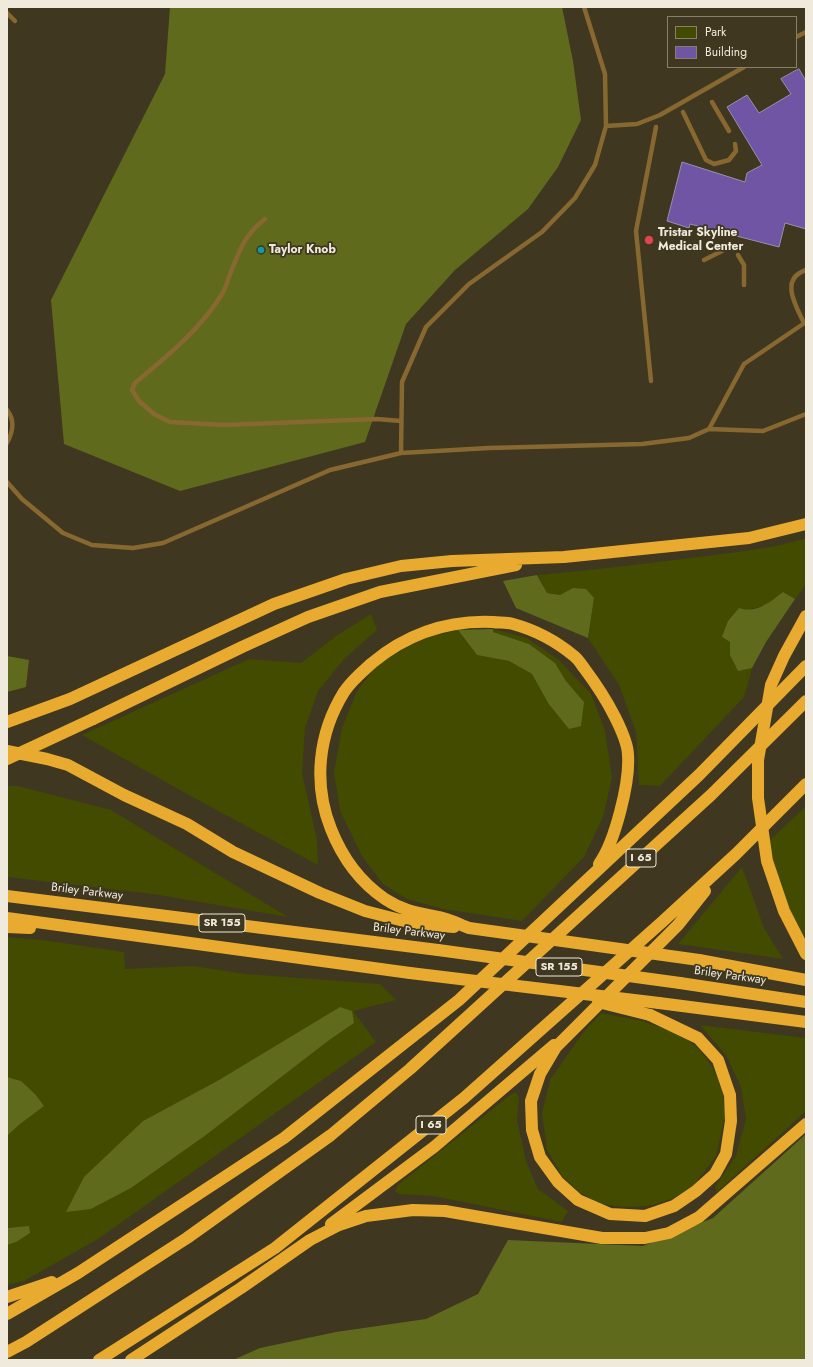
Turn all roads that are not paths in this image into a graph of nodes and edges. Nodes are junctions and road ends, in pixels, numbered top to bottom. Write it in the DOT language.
graph roads {
  1 [pos="584,7"];
  2 [pos="7,13"];
  3 [pos="15,21"];
  4 [pos="806,32"];
  5 [pos="797,36"];
  6 [pos="742,68"];
  7 [pos="712,102"];
  8 [pos="683,112"];
  9 [pos="606,126"];
  10 [pos="656,127"];
  11 [pos="729,131"];
  12 [pos="735,144"];
  13 [pos="265,218"];
  14 [pos="722,251"];
  15 [pos="738,255"];
  16 [pos="704,260"];
  17 [pos="806,270"];
  18 [pos="744,285"];
  19 [pos="805,323"];
  20 [pos="651,381"];
  21 [pos="7,410"];
  22 [pos="806,414"];
  23 [pos="401,421"];
  24 [pos="708,429"];
  25 [pos="7,443"];
  26 [pos="401,453"];
  27 [pos="7,482"];
  28 [pos="806,524"];
  29 [pos="564,556"];
  30 [pos="806,616"];
  31 [pos="806,666"];
  32 [pos="806,701"];
  33 [pos="7,722"];
  34 [pos="7,751"];
  35 [pos="7,759"];
  36 [pos="806,784"];
  37 [pos="736,854"];
  38 [pos="572,894"];
  39 [pos="7,896"];
  40 [pos="7,918"];
  41 [pos="7,927"];
  42 [pos="469,928"];
  43 [pos="89,929"];
  44 [pos="806,954"];
  45 [pos="806,980"];
  46 [pos="550,990"];
  47 [pos="806,1002"];
  48 [pos="584,1018"];
  49 [pos="806,1022"];
  50 [pos="806,1124"];
  51 [pos="310,1240"];
  52 [pos="78,1273"];
  53 [pos="7,1297"];
  54 [pos="7,1314"];
  55 [pos="7,1352"];
  56 [pos="99,1360"];
  57 [pos="131,1360"];
  1 -- 9 [label="lane"];
  2 -- 3 [label="lane"];
  4 -- 5 [label="lane"];
  6 -- 9 [label="lane"];
  7 -- 11 [label="lane"];
  8 -- 12 [label="lane"];
  9 -- 23 [label="lane"];
  10 -- 20 [label="lane"];
  13 -- 23 [label="lane"];
  14 -- 16 [label="lane"];
  15 -- 18 [label="lane"];
  17 -- 19 [label="lane"];
  19 -- 24 [label="lane"];
  21 -- 25 [label="lane"];
  22 -- 24 [label="lane"];
  23 -- 26 [label="lane"];
  24 -- 26 [label="lane"];
  26 -- 27 [label="lane"];
  28 -- 29 [label="highway"];
  29 -- 33 [label="highway"];
  29 -- 35 [label="highway, bridge"];
  30 -- 44 [label="highway, bridge"];
  31 -- 38 [label="highway"];
  32 -- 55 [label="highway, I 65"];
  34 -- 42 [label="highway"];
  36 -- 37 [label="highway, I 65"];
  37 -- 48 [label="highway"];
  37 -- 56 [label="highway, I 65"];
  38 -- 42 [label="highway"];
  38 -- 52 [label="highway"];
  39 -- 47 [label="highway, Briley Parkway / SR 155, bridge"];
  40 -- 43 [label="highway, SR 155"];
  41 -- 43 [label="highway"];
  42 -- 45 [label="highway, bridge"];
  43 -- 46 [label="highway, SR 155, bridge"];
  46 -- 48 [label="highway, bridge"];
  46 -- 49 [label="highway, SR 155, bridge"];
  48 -- 51 [label="highway"];
  50 -- 51 [label="highway"];
  51 -- 57 [label="highway"];
  52 -- 53 [label="highway"];
  52 -- 54 [label="highway"];
}
